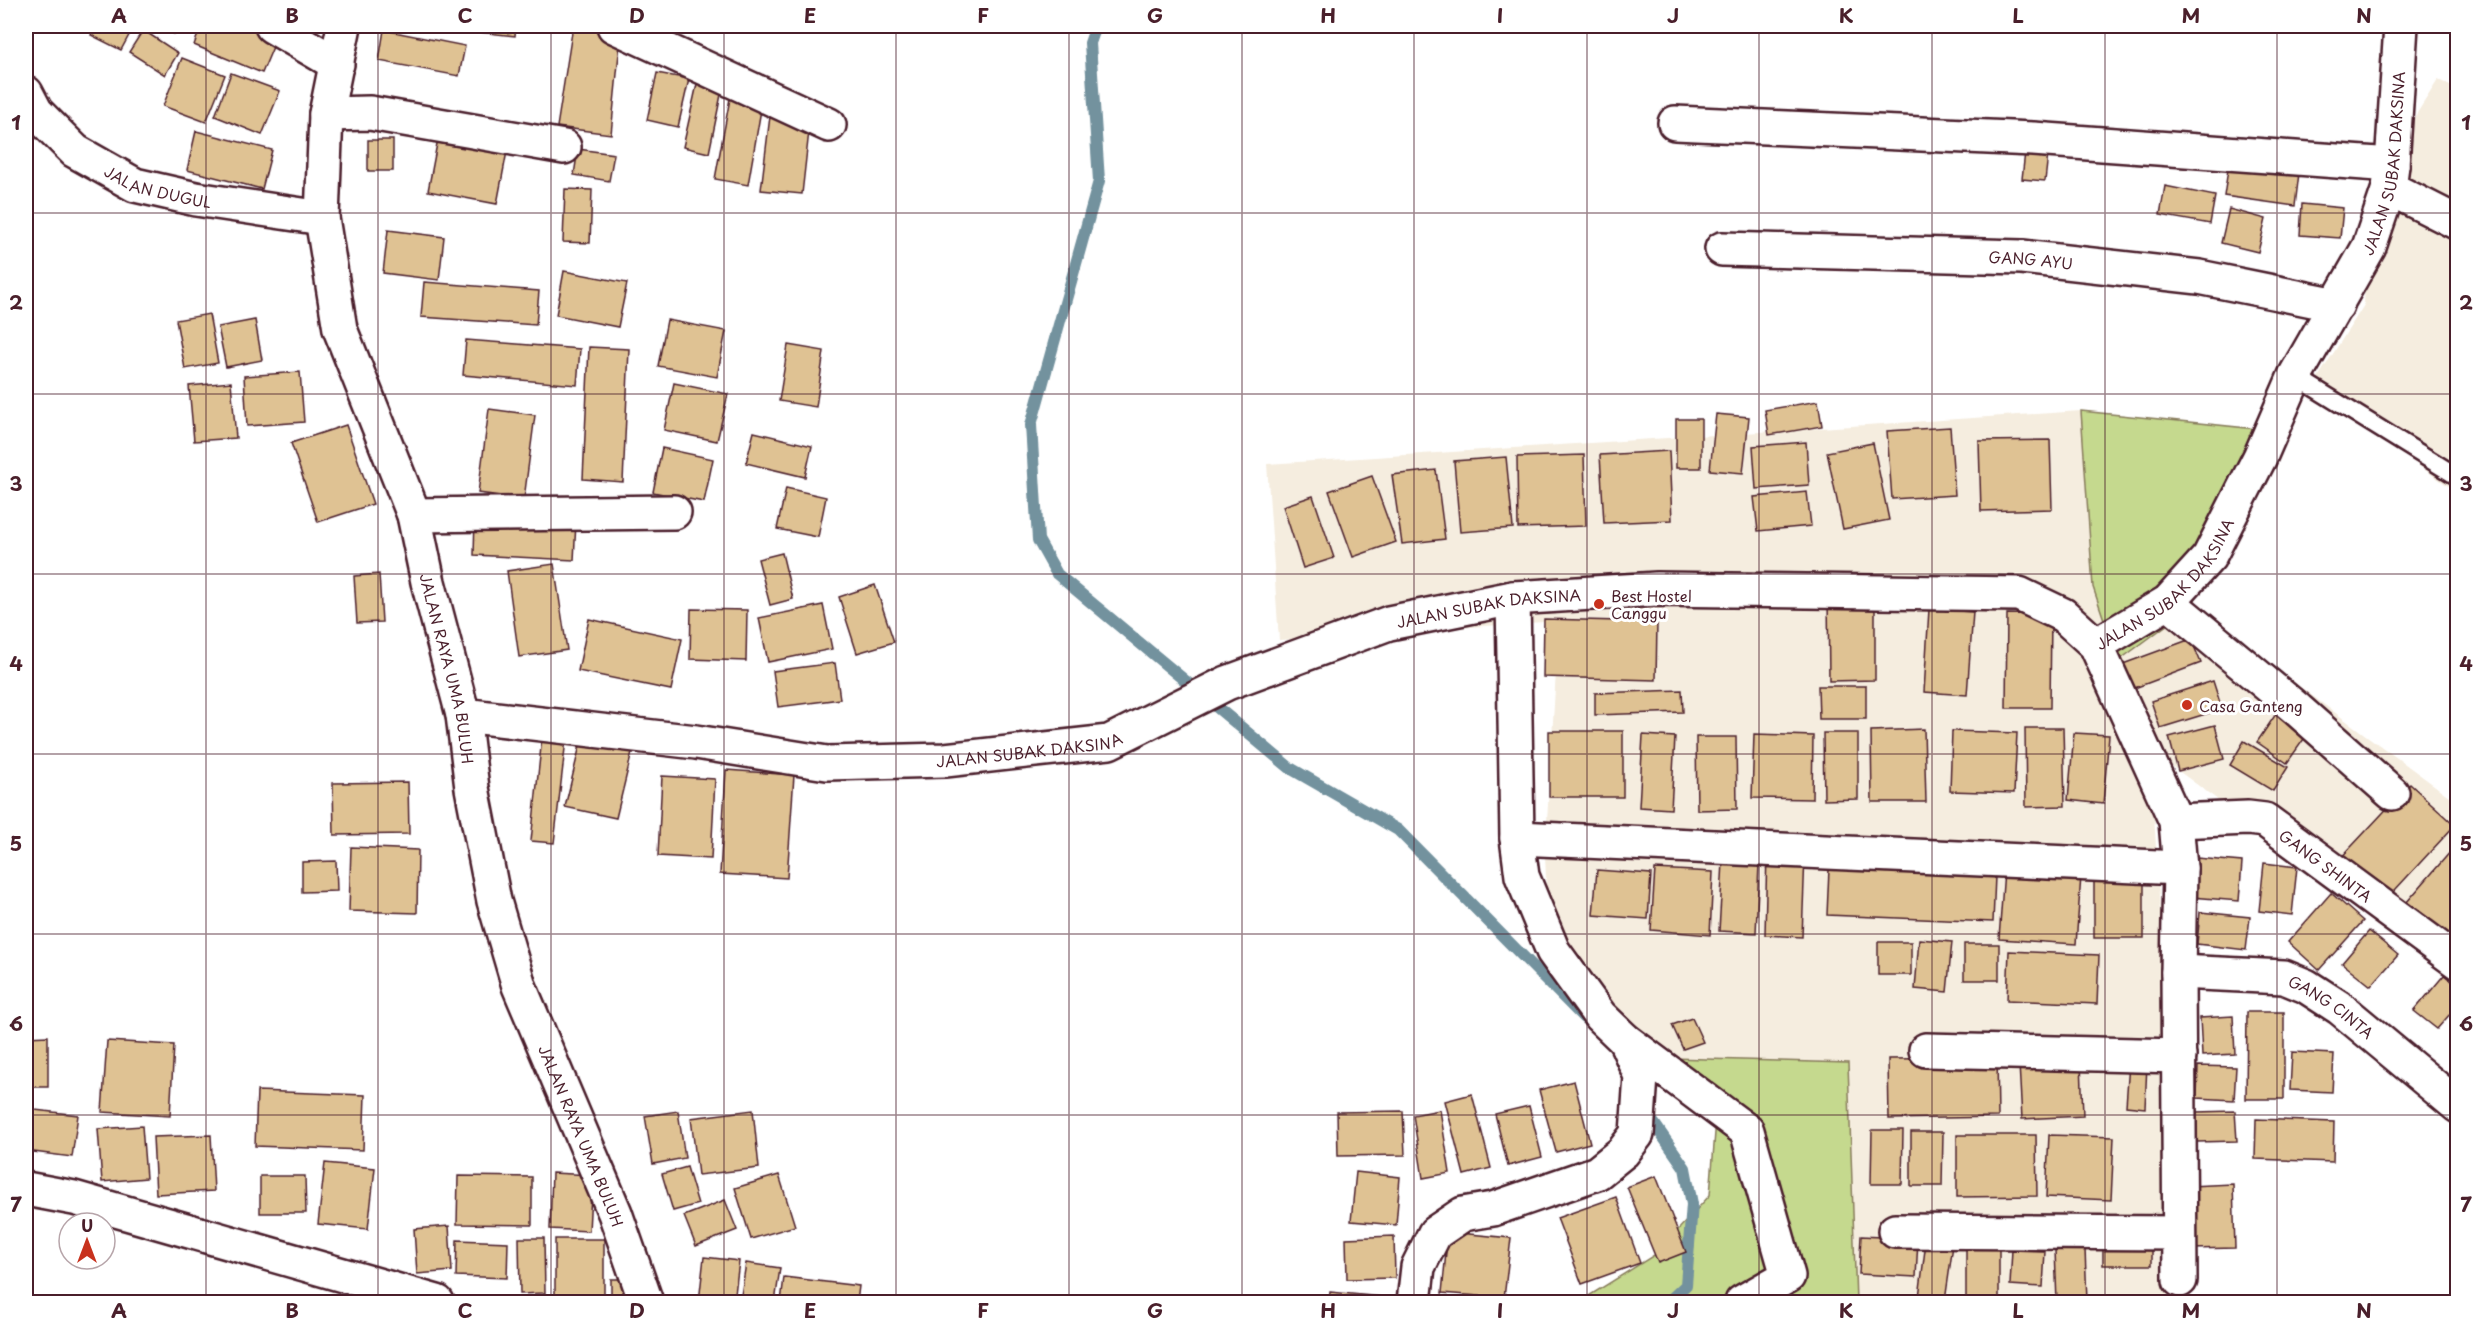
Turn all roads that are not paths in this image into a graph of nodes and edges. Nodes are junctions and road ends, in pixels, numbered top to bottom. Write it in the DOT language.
graph roads {
  1 [pos="272,26"];
  2 [pos="344,26"];
  3 [pos="614,26"];
  4 [pos="2402,26"];
  5 [pos="338,64"];
  6 [pos="26,93"];
  7 [pos="326,114"];
  8 [pos="1675,123"];
  9 [pos="829,125"];
  10 [pos="564,147"];
  11 [pos="2391,176"];
  12 [pos="322,218"];
  13 [pos="2457,223"];
  14 [pos="1722,249"];
  15 [pos="2337,305"];
  16 [pos="2295,376"];
  17 [pos="2457,477"];
  18 [pos="674,512"];
  19 [pos="414,515"];
  20 [pos="1513,598"];
  21 [pos="2168,602"];
  22 [pos="2096,645"];
  23 [pos="463,715"];
  24 [pos="2392,794"];
  25 [pos="2176,821"];
  26 [pos="1517,838"];
  27 [pos="2180,867"];
  28 [pos="2457,962"];
  29 [pos="2178,972"];
  30 [pos="1625,1040"];
  31 [pos="1926,1050"];
  32 [pos="2179,1056"];
  33 [pos="2457,1106"];
  34 [pos="26,1189"];
  35 [pos="1895,1231"];
  36 [pos="2178,1233"];
  37 [pos="2180,1280"];
  38 [pos="437,1302"];
  39 [pos="646,1302"];
  40 [pos="1413,1302"];
  41 [pos="1742,1302"];
  1 -- 5 [label="street"];
  2 -- 5 [label="street, JALAN RAYA UMA BULUH"];
  3 -- 9 [label="street"];
  4 -- 11 [label="street, JALAN SUBAK DAKSINA"];
  5 -- 7 [label="street, JALAN RAYA UMA BULUH"];
  6 -- 12 [label="street, JALAN DUGUL"];
  7 -- 10 [label="street"];
  7 -- 12 [label="street, JALAN RAYA UMA BULUH"];
  8 -- 11 [label="street"];
  11 -- 13 [label="street"];
  11 -- 15 [label="street, JALAN SUBAK DAKSINA"];
  12 -- 19 [label="street, JALAN RAYA UMA BULUH"];
  14 -- 15 [label="street, GANG AYU"];
  15 -- 16 [label="street, JALAN SUBAK DAKSINA"];
  16 -- 17 [label="lane"];
  16 -- 21 [label="street, JALAN SUBAK DAKSINA"];
  18 -- 19 [label="street"];
  19 -- 23 [label="street, JALAN RAYA UMA BULUH"];
  20 -- 22 [label="street, JALAN SUBAK DAKSINA"];
  20 -- 23 [label="street, JALAN SUBAK DAKSINA"];
  20 -- 26 [label="street"];
  21 -- 22 [label="street, JALAN SUBAK DAKSINA"];
  21 -- 24 [label="street"];
  22 -- 25 [label="street"];
  23 -- 39 [label="street, JALAN RAYA UMA BULUH"];
  25 -- 27 [label="street"];
  25 -- 28 [label="street, GANG SHINTA"];
  26 -- 27 [label="street"];
  26 -- 30 [label="street"];
  27 -- 29 [label="street"];
  29 -- 32 [label="street"];
  29 -- 33 [label="street, GANG CINTA"];
  30 -- 40 [label="street"];
  30 -- 41 [label="street"];
  31 -- 32 [label="street"];
  32 -- 36 [label="street"];
  34 -- 38 [label="street"];
  35 -- 36 [label="street"];
  36 -- 37 [label="street"];
}
